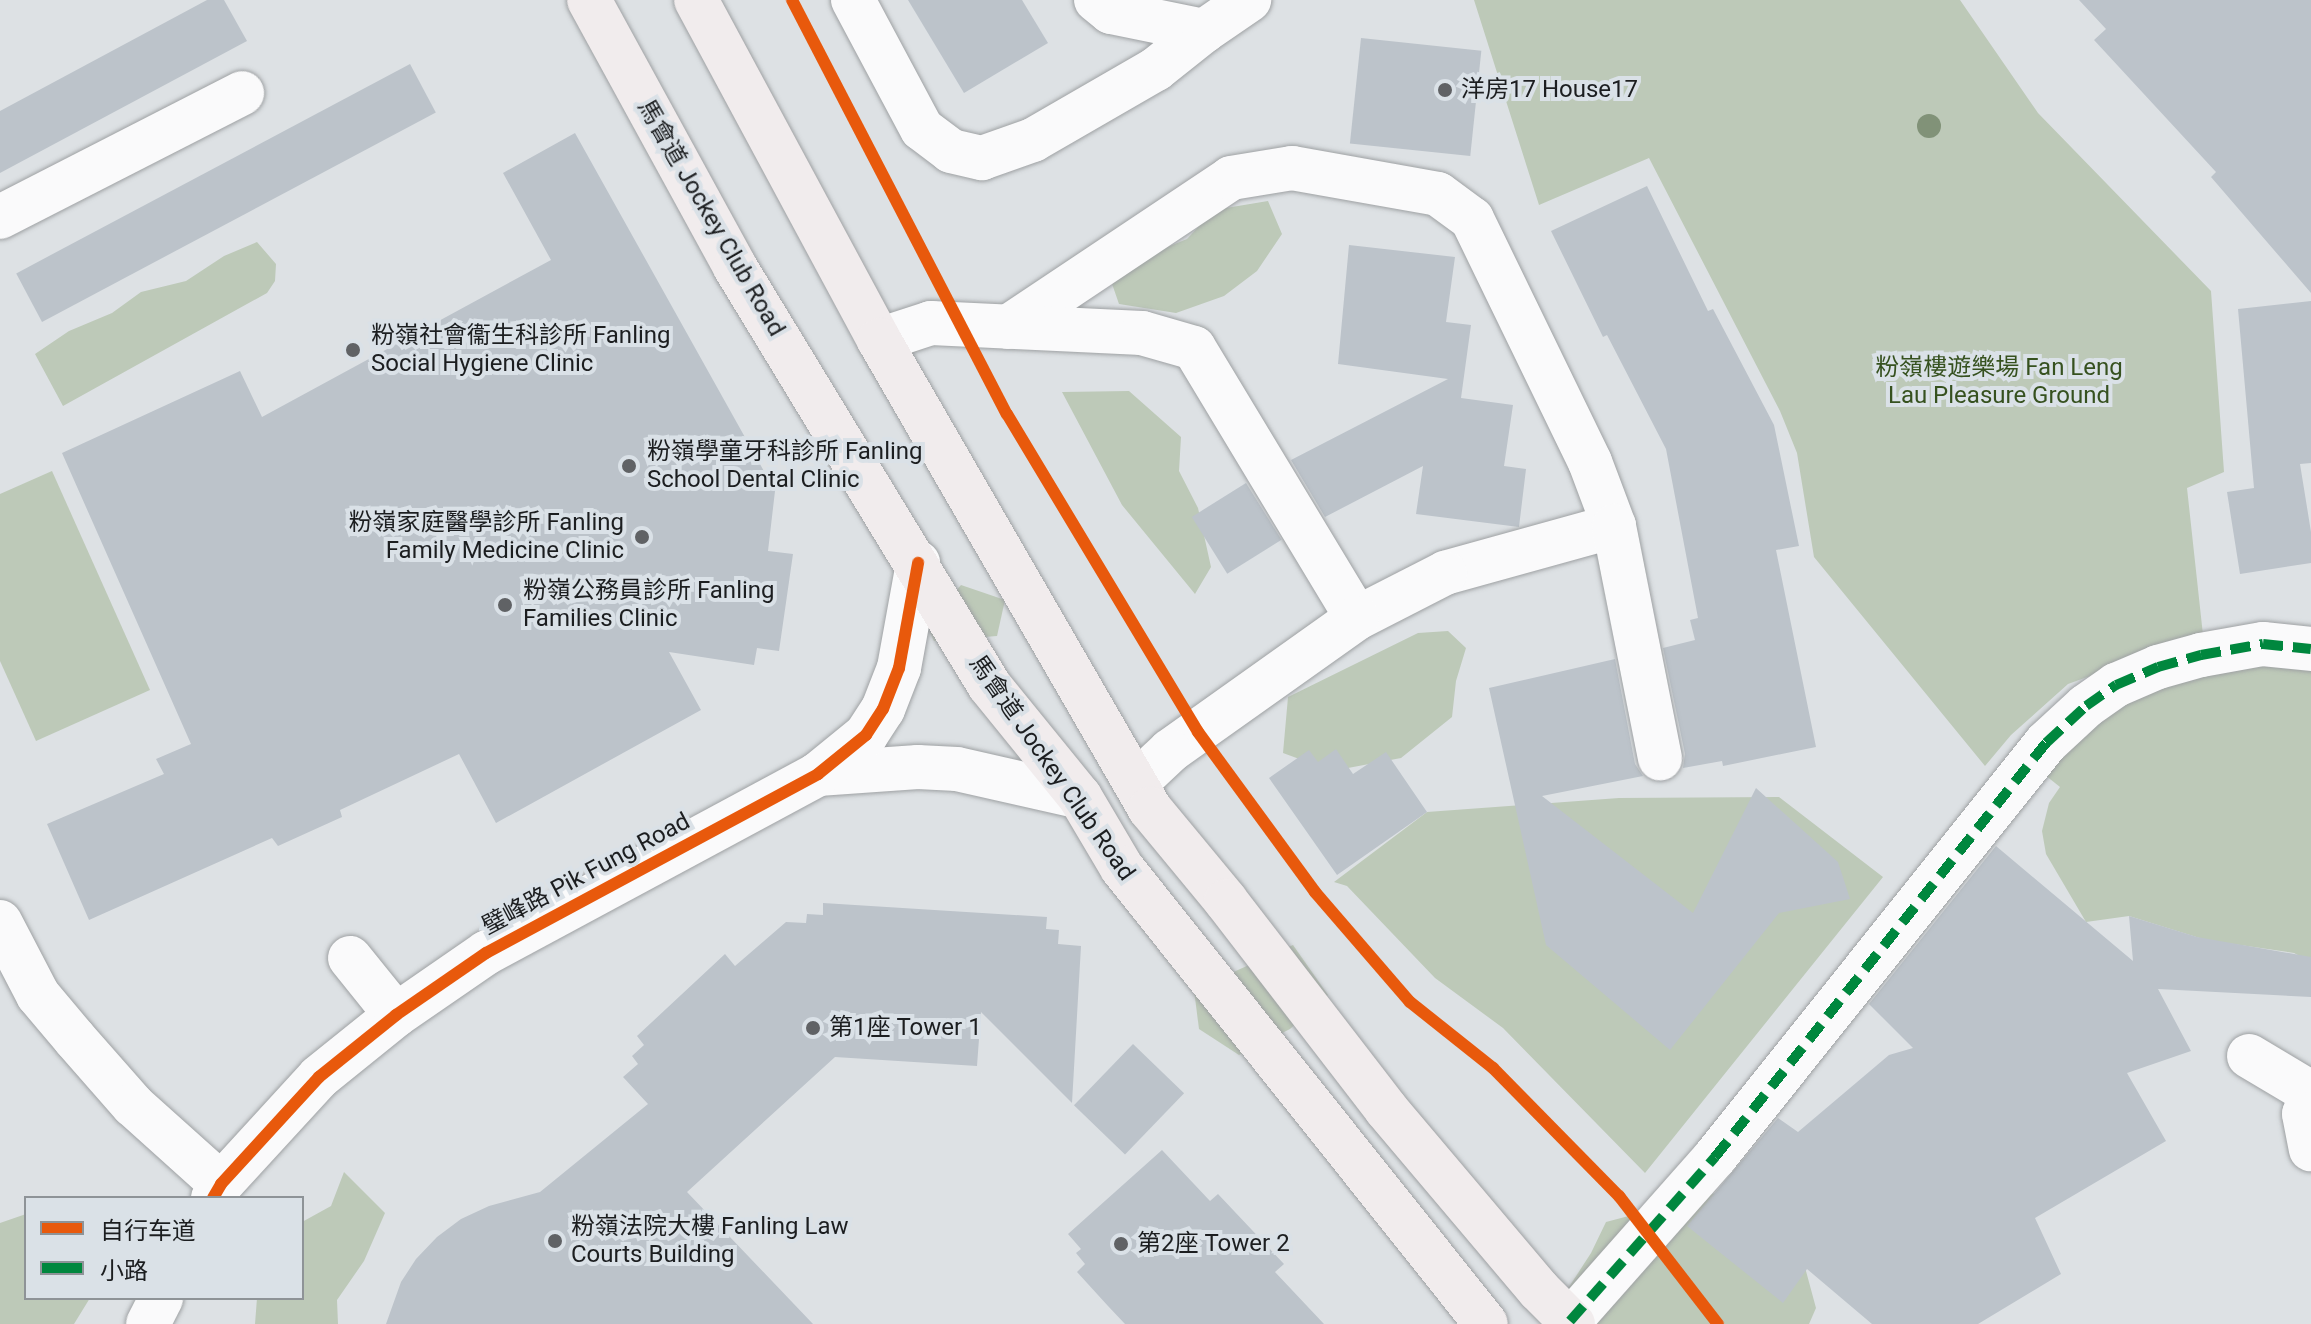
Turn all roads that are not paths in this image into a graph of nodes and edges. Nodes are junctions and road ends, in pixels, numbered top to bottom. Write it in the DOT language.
graph roads {
  1 [pos="589,0"];
  2 [pos="696,0"];
  3 [pos="853,0"];
  4 [pos="1096,0"];
  5 [pos="1249,0"];
  6 [pos="1204,31"];
  7 [pos="242,93"];
  8 [pos="0,217"];
  9 [pos="1008,327"];
  10 [pos="879,340"];
  11 [pos="1614,526"];
  12 [pos="918,563"];
  13 [pos="1357,618"];
  14 [pos="2311,649"];
  15 [pos="1660,759"];
  16 [pos="818,774"];
  17 [pos="1137,782"];
  18 [pos="1080,797"];
  19 [pos="0,922"];
  20 [pos="350,958"];
  21 [pos="396,1015"];
  22 [pos="2249,1056"];
  23 [pos="2311,1094"];
  24 [pos="2311,1149"];
  25 [pos="217,1191"];
  26 [pos="160,1300"];
  27 [pos="1571,1323"];
  28 [pos="148,1324"];
  29 [pos="1486,1324"];
  1 -- 12 [label="main road, 馬會道 Jockey Club Road"];
  2 -- 10 [label="main road"];
  3 -- 6 [label="street"];
  4 -- 6 [label="street"];
  5 -- 6 [label="street"];
  7 -- 8 [label="street"];
  9 -- 10 [label="street"];
  9 -- 11 [label="street"];
  9 -- 13 [label="street"];
  10 -- 17 [label="main road"];
  11 -- 13 [label="street"];
  11 -- 15 [label="street"];
  12 -- 16 [label="street, 璧峰路 Pik Fung Road"];
  12 -- 18 [label="main road, 馬會道 Jockey Club Road"];
  13 -- 17 [label="street"];
  14 -- 27 [label="street"];
  16 -- 18 [label="street, 璧峰路 Pik Fung Road"];
  16 -- 21 [label="street, 璧峰路 Pik Fung Road"];
  17 -- 27 [label="main road"];
  18 -- 29 [label="main road, 馬會道 Jockey Club Road"];
  19 -- 25 [label="street"];
  20 -- 21 [label="street"];
  21 -- 25 [label="street, 璧峰路 Pik Fung Road"];
  22 -- 23 [label="street"];
  23 -- 24 [label="street"];
  26 -- 28 [label="street"];
}
